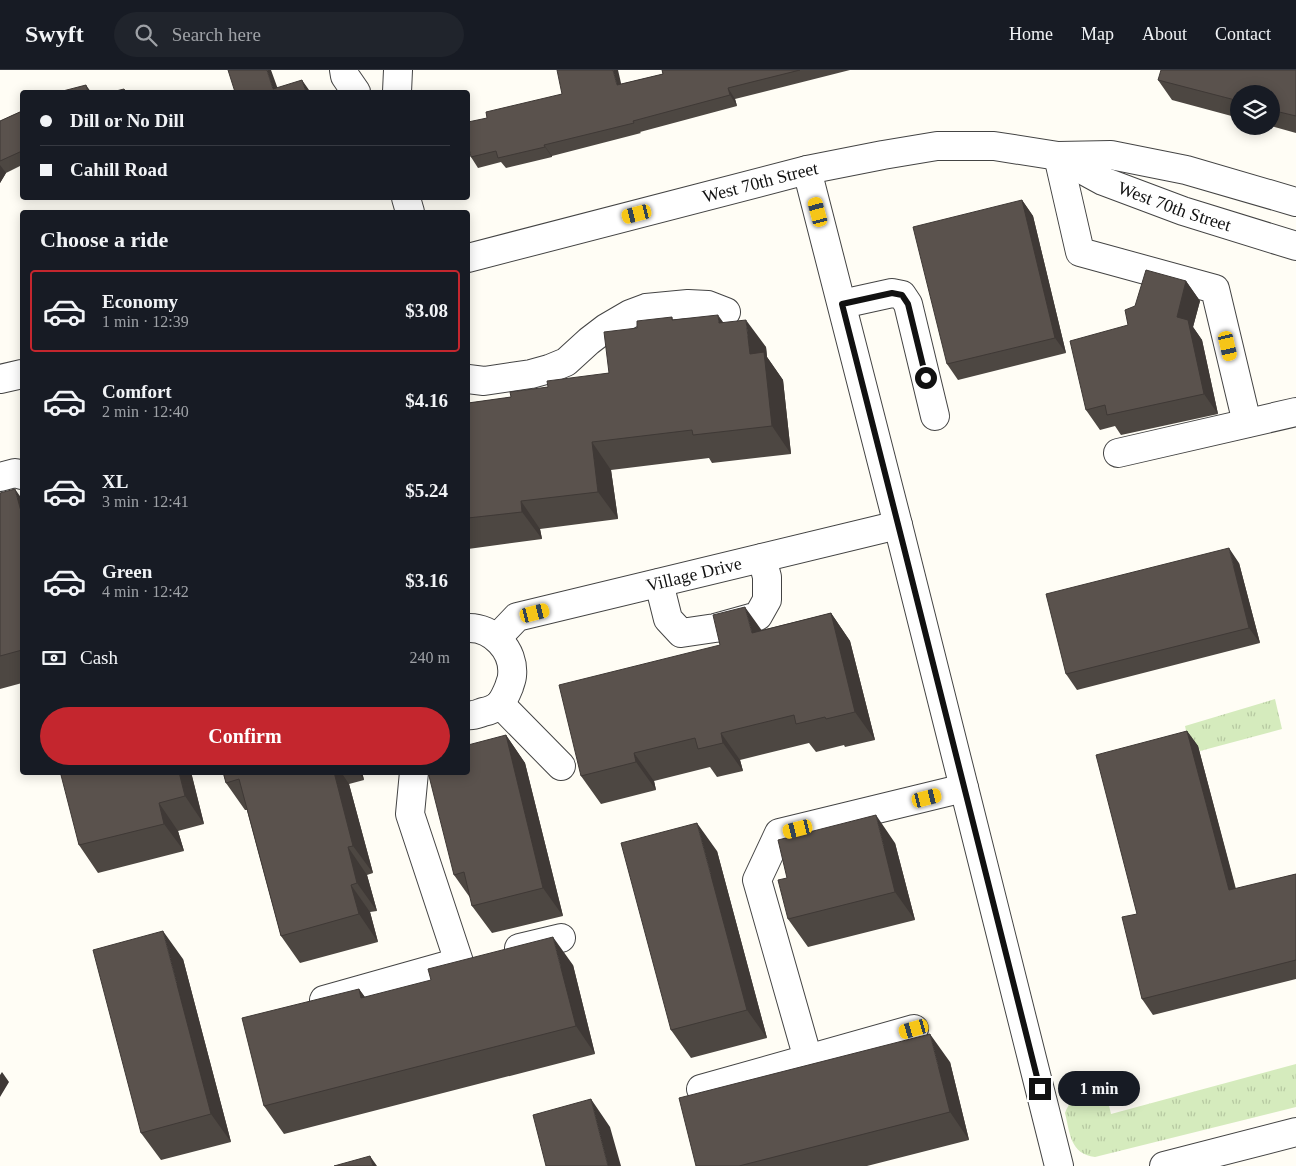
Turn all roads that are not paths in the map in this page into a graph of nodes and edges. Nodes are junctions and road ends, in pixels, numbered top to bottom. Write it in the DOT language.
graph roads {
  1 [pos="344,70"];
  2 [pos="398,70"];
  3 [pos="355,90"];
  4 [pos="397,90"];
  5 [pos="1058,156"];
  6 [pos="806,170"];
  7 [pos="1296,202"];
  8 [pos="1296,246"];
  9 [pos="470,257"];
  10 [pos="842,304"];
  11 [pos="726,312"];
  12 [pos="20,374"];
  13 [pos="0,379"];
  14 [pos="470,379"];
  15 [pos="1296,412"];
  16 [pos="934,416"];
  17 [pos="1247,423"];
  18 [pos="1118,454"];
  19 [pos="20,474"];
  20 [pos="0,477"];
  21 [pos="898,525"];
  22 [pos="762,558"];
  23 [pos="659,583"];
  24 [pos="470,628"];
  25 [pos="497,638"];
  26 [pos="500,704"];
  27 [pos="470,716"];
  28 [pos="562,766"];
  29 [pos="414,775"];
  30 [pos="964,788"];
  31 [pos="561,938"];
  32 [pos="459,962"];
  33 [pos="297,1008"];
  34 [pos="914,1029"];
  35 [pos="808,1059"];
  36 [pos="701,1089"];
  37 [pos="1296,1132"];
  38 [pos="1059,1166"];
  39 [pos="1164,1166"];
  1 -- 3 [label="street"];
  2 -- 4 [label="street"];
  5 -- 6 [label="street, West 70th Street"];
  5 -- 7 [label="street, West 70th Street"];
  5 -- 8 [label="street, West 70th Street"];
  5 -- 17 [label="street"];
  6 -- 9 [label="street, West 70th Street"];
  6 -- 10 [label="street"];
  10 -- 16 [label="street"];
  10 -- 21 [label="street"];
  11 -- 14 [label="street"];
  12 -- 13 [label="street"];
  15 -- 17 [label="street"];
  17 -- 18 [label="street"];
  19 -- 20 [label="street"];
  21 -- 22 [label="street, Village Drive"];
  21 -- 30 [label="street"];
  22 -- 23 [label="street, Village Drive"];
  22 -- 23 [label="street"];
  23 -- 25 [label="street, Village Drive"];
  24 -- 25 [label="street"];
  25 -- 26 [label="street"];
  26 -- 27 [label="street"];
  26 -- 28 [label="street"];
  29 -- 32 [label="street"];
  30 -- 35 [label="street"];
  30 -- 38 [label="street"];
  31 -- 32 [label="street"];
  32 -- 33 [label="street"];
  34 -- 35 [label="street"];
  35 -- 36 [label="street"];
  37 -- 39 [label="street"];
}
